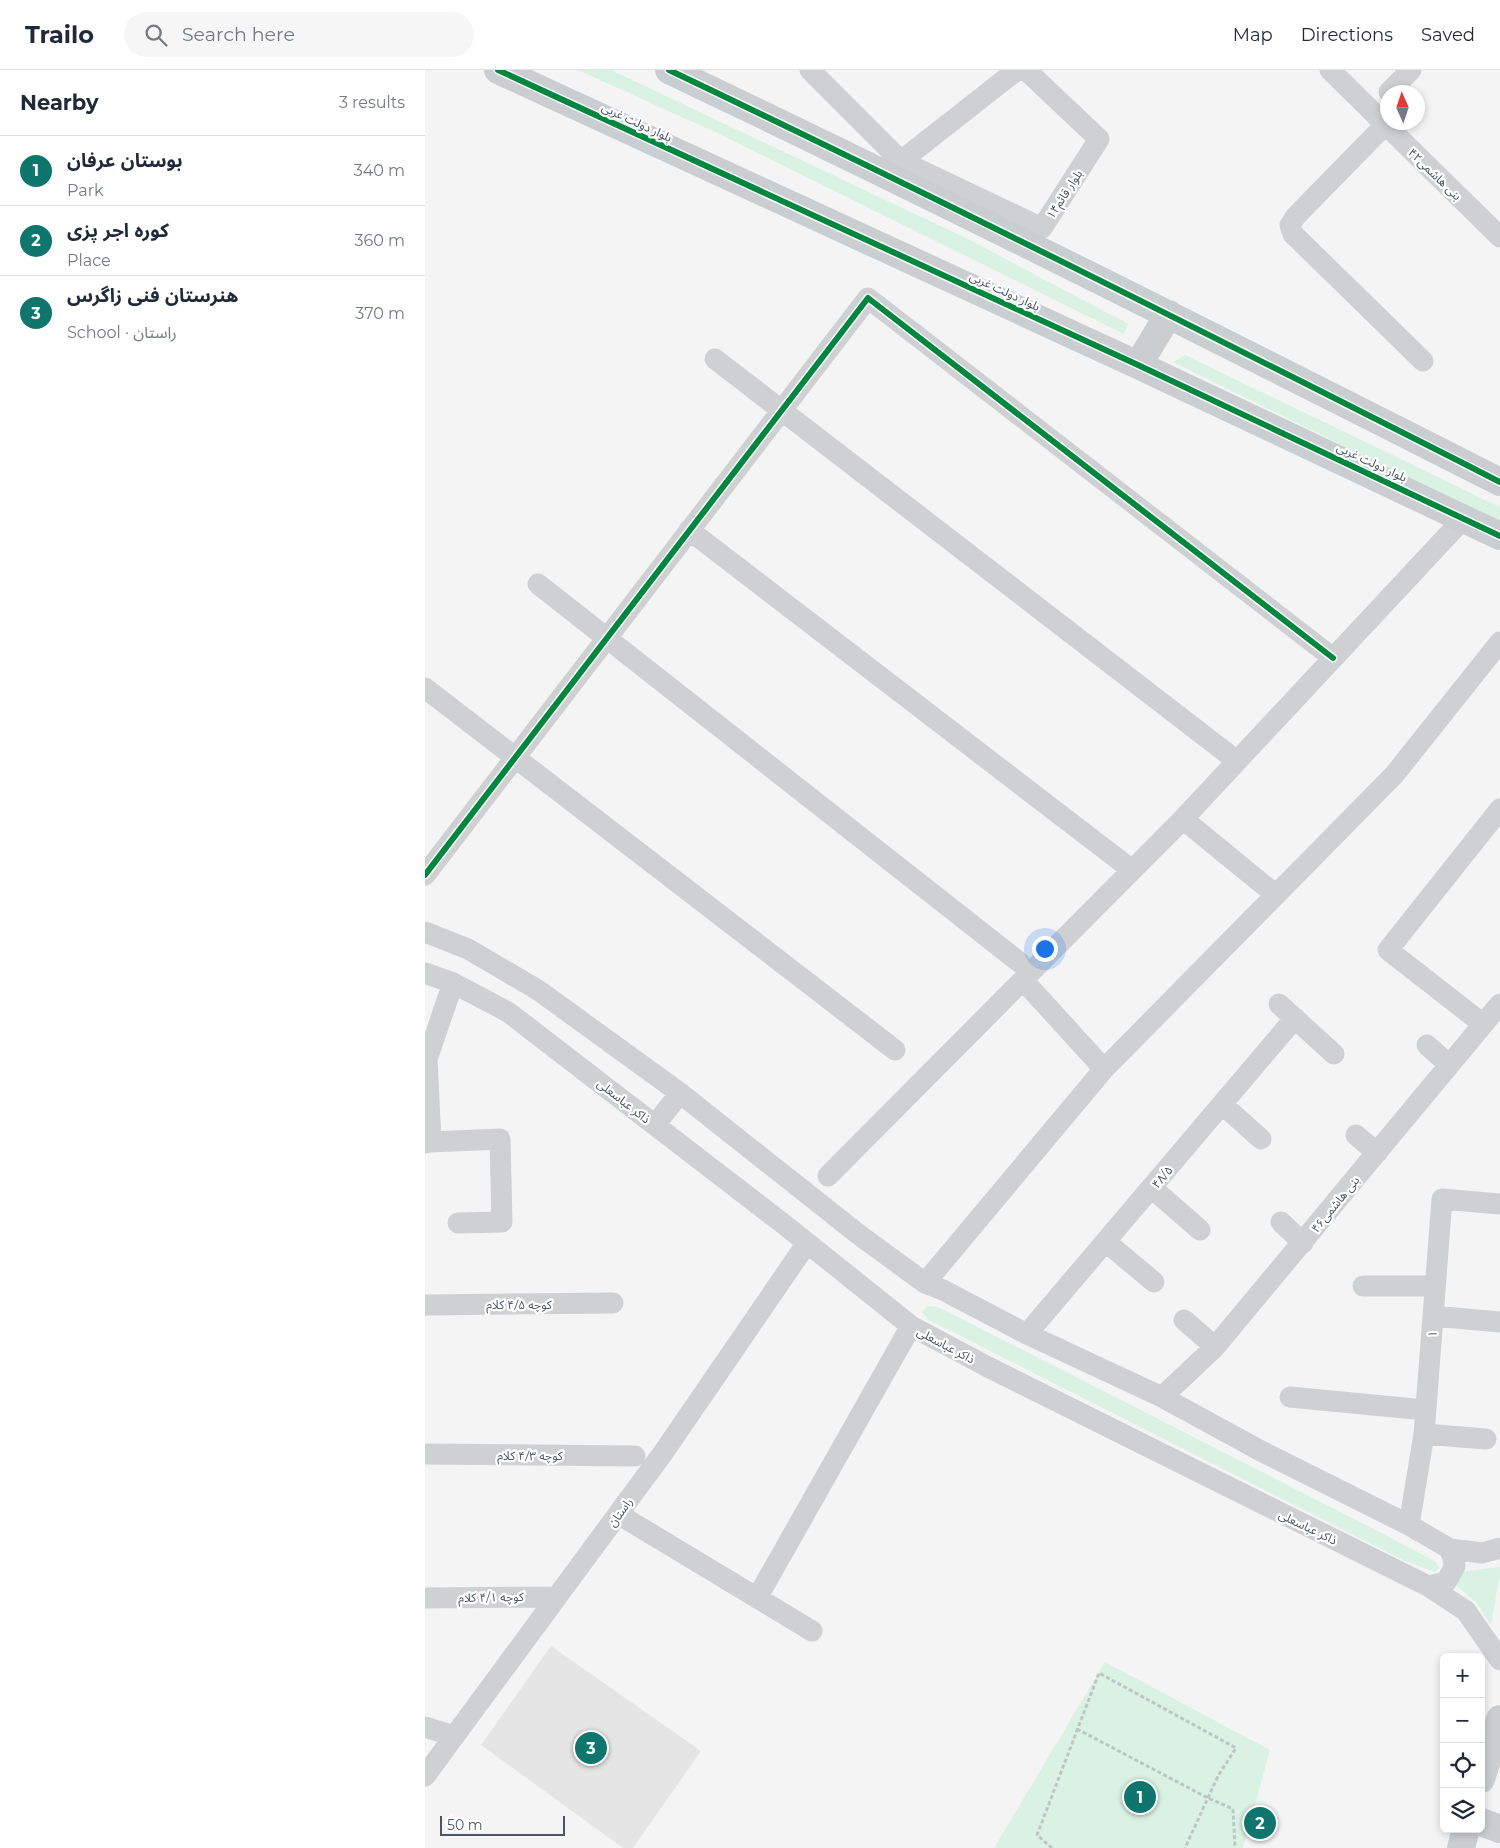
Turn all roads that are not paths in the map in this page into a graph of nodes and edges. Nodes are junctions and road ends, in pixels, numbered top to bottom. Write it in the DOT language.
graph roads {
  1 [pos="498,70"];
  2 [pos="669,70"];
  3 [pos="810,70"];
  4 [pos="1017,70"];
  5 [pos="1027,70"];
  6 [pos="1330,70"];
  7 [pos="1411,70"];
  8 [pos="1396,85"];
  9 [pos="1380,112"];
  10 [pos="1378,117"];
  11 [pos="901,161"];
  12 [pos="1500,237"];
  13 [pos="1169,314"];
  14 [pos="715,359"];
  15 [pos="1423,361"];
  16 [pos="1138,365"];
  17 [pos="781,410"];
  18 [pos="1500,482"];
  19 [pos="1464,518"];
  20 [pos="689,530"];
  21 [pos="1500,536"];
  22 [pos="538,584"];
  23 [pos="607,638"];
  24 [pos="1500,642"];
  25 [pos="1333,658"];
  26 [pos="425,688"];
  27 [pos="515,757"];
  28 [pos="1237,761"];
  29 [pos="1500,809"];
  30 [pos="1183,818"];
  31 [pos="1132,870"];
  32 [pos="425,875"];
  33 [pos="1277,894"];
  34 [pos="425,932"];
  35 [pos="1021,971"];
  36 [pos="425,973"];
  37 [pos="453,983"];
  38 [pos="1279,1004"];
  39 [pos="1500,1004"];
  40 [pos="1295,1018"];
  41 [pos="1483,1024"];
  42 [pos="1427,1045"];
  43 [pos="895,1050"];
  44 [pos="1334,1054"];
  45 [pos="1449,1065"];
  46 [pos="1104,1069"];
  47 [pos="680,1093"];
  48 [pos="1223,1104"];
  49 [pos="655,1126"];
  50 [pos="1356,1135"];
  51 [pos="1261,1139"];
  52 [pos="428,1142"];
  53 [pos="1377,1153"];
  54 [pos="828,1176"];
  55 [pos="1152,1188"];
  56 [pos="1500,1204"];
  57 [pos="1281,1222"];
  58 [pos="458,1223"];
  59 [pos="1200,1230"];
  60 [pos="1106,1242"];
  61 [pos="807,1243"];
  62 [pos="1303,1243"];
  63 [pos="925,1282"];
  64 [pos="1154,1282"];
  65 [pos="1363,1286"];
  66 [pos="1435,1286"];
  67 [pos="613,1303"];
  68 [pos="425,1304"];
  69 [pos="1433,1316"];
  70 [pos="1184,1320"];
  71 [pos="1500,1322"];
  72 [pos="911,1326"];
  73 [pos="1027,1334"];
  74 [pos="1215,1347"];
  75 [pos="1162,1397"];
  76 [pos="1290,1397"];
  77 [pos="1425,1410"];
  78 [pos="1423,1434"];
  79 [pos="1486,1439"];
  80 [pos="425,1454"];
  81 [pos="635,1456"];
  82 [pos="618,1514"];
  83 [pos="1409,1525"];
  84 [pos="1500,1548"];
  85 [pos="1450,1550"];
  86 [pos="1428,1586"];
  87 [pos="557,1596"];
  88 [pos="425,1598"];
  89 [pos="757,1598"];
  90 [pos="812,1631"];
  91 [pos="1500,1660"];
  92 [pos="1500,1719"];
  93 [pos="425,1727"];
  94 [pos="454,1736"];
  95 [pos="1485,1766"];
  96 [pos="425,1776"];
  97 [pos="1485,1823"];
  98 [pos="1500,1829"];
  99 [pos="1465,1833"];
  100 [pos="1461,1848"];
  1 -- 16 [label="main road, بلوار دولت غربی"];
  2 -- 13 [label="main road"];
  3 -- 11 [label="street"];
  4 -- 11 [label="street"];
  5 -- 11 [label="street, بلوار قائم۱۴"];
  6 -- 10 [label="street, بنی هاشمی۴۲"];
  7 -- 8 [label="street"];
  9 -- 10 [label="street"];
  10 -- 12 [label="street, بنی هاشمی۴۲"];
  10 -- 15 [label="street"];
  13 -- 16 [label="main road"];
  13 -- 18 [label="main road"];
  14 -- 17 [label="street"];
  16 -- 19 [label="main road, بلوار دولت غربی"];
  17 -- 20 [label="street"];
  17 -- 25 [label="street"];
  17 -- 28 [label="street"];
  19 -- 21 [label="main road, بلوار دولت غربی"];
  19 -- 25 [label="street"];
  20 -- 23 [label="street"];
  20 -- 31 [label="street"];
  22 -- 23 [label="street"];
  23 -- 27 [label="street"];
  23 -- 35 [label="street"];
  24 -- 33 [label="street"];
  25 -- 28 [label="street"];
  26 -- 27 [label="street"];
  27 -- 32 [label="street"];
  27 -- 43 [label="street"];
  28 -- 30 [label="street"];
  29 -- 41 [label="street"];
  30 -- 31 [label="street"];
  30 -- 33 [label="street"];
  31 -- 35 [label="street"];
  33 -- 46 [label="street"];
  34 -- 47 [label="street"];
  35 -- 46 [label="street"];
  35 -- 54 [label="street"];
  36 -- 37 [label="street, ذاکر عباسعلی"];
  37 -- 49 [label="street, ذاکر عباسعلی"];
  37 -- 52 [label="street"];
  38 -- 40 [label="street"];
  39 -- 41 [label="street, بنی هاشمی۴۶"];
  40 -- 44 [label="street"];
  40 -- 48 [label="street, ۴۸/۵"];
  41 -- 45 [label="street, بنی هاشمی۴۶"];
  42 -- 45 [label="street"];
  45 -- 53 [label="street, بنی هاشمی۴۶"];
  46 -- 63 [label="street"];
  47 -- 49 [label="street"];
  47 -- 63 [label="street"];
  48 -- 51 [label="street"];
  48 -- 55 [label="street, ۴۸/۵"];
  49 -- 61 [label="street, ذاکر عباسعلی"];
  50 -- 53 [label="street"];
  52 -- 58 [label="street"];
  53 -- 62 [label="street, بنی هاشمی۴۶"];
  55 -- 59 [label="street"];
  55 -- 60 [label="street, ۴۸/۵"];
  56 -- 66 [label="street, ۱"];
  57 -- 62 [label="street"];
  60 -- 64 [label="street"];
  60 -- 73 [label="street, ۴۸/۵"];
  61 -- 72 [label="street, ذاکر عباسعلی"];
  61 -- 82 [label="street, راستان"];
  62 -- 74 [label="street, بنی هاشمی۴۶"];
  63 -- 73 [label="street"];
  65 -- 66 [label="street"];
  66 -- 69 [label="street, ۱"];
  67 -- 68 [label="street, کوچه ۴/۵ کلام"];
  69 -- 71 [label="street"];
  69 -- 77 [label="street, ۱"];
  70 -- 74 [label="street"];
  72 -- 86 [label="street, ذاکر عباسعلی"];
  72 -- 89 [label="street"];
  73 -- 75 [label="street"];
  74 -- 75 [label="street, بنی هاشمی۴۶"];
  75 -- 83 [label="street"];
  76 -- 77 [label="street"];
  77 -- 78 [label="street, ۱"];
  78 -- 79 [label="street"];
  78 -- 83 [label="street, ۱"];
  80 -- 81 [label="street, کوچه ۴/۳ کلام"];
  82 -- 87 [label="street, راستان"];
  82 -- 89 [label="street"];
  83 -- 85 [label="street"];
  84 -- 85 [label="street"];
  85 -- 86 [label="street"];
  86 -- 91 [label="street, ذاکر عباسعلی"];
  87 -- 88 [label="street, کوچه ۴/۱ کلام"];
  87 -- 94 [label="street, راستان"];
  89 -- 90 [label="street"];
  92 -- 95 [label="main road"];
  93 -- 94 [label="street"];
  94 -- 96 [label="street, راستان"];
  97 -- 98 [label="main road"];
  99 -- 100 [label="main road"];
}
